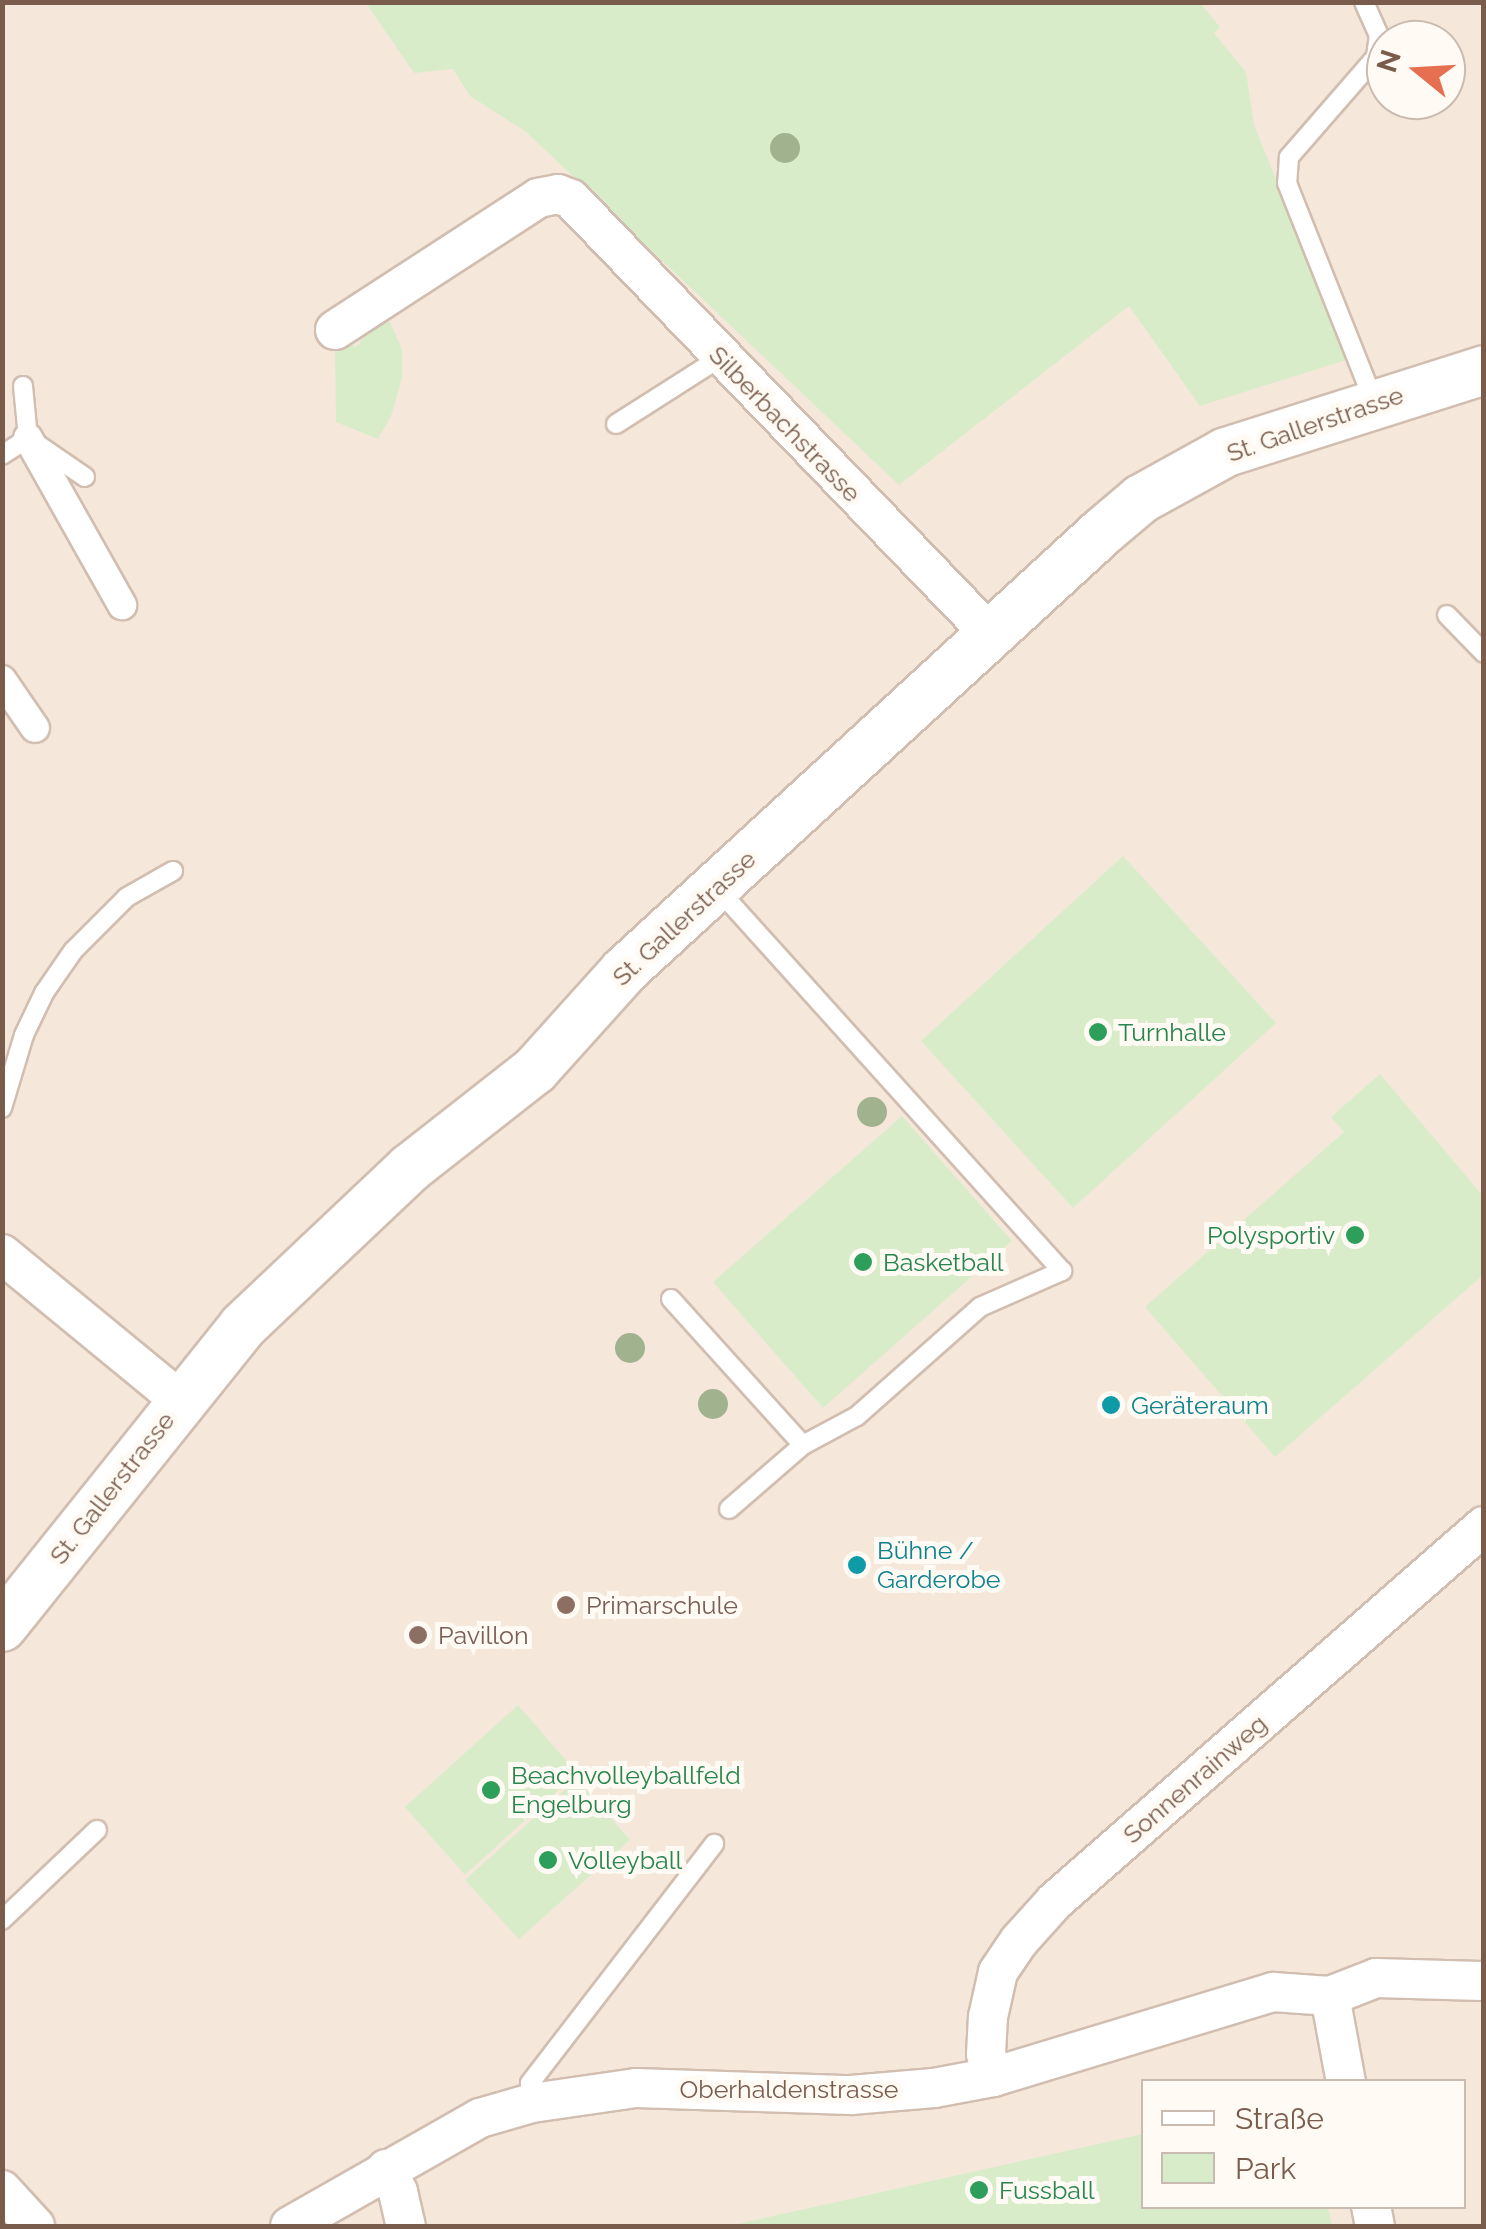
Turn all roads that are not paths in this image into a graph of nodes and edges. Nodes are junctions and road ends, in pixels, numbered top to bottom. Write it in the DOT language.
graph roads {
  1 [pos="1364,2"];
  2 [pos="335,330"];
  3 [pos="720,357"];
  4 [pos="1484,370"];
  5 [pos="23,386"];
  6 [pos="1374,402"];
  7 [pos="616,424"];
  8 [pos="28,438"];
  9 [pos="2,455"];
  10 [pos="86,477"];
  11 [pos="122,606"];
  12 [pos="1447,615"];
  13 [pos="990,634"];
  14 [pos="1484,653"];
  15 [pos="2,680"];
  16 [pos="35,728"];
  17 [pos="174,871"];
  18 [pos="716,887"];
  19 [pos="2,1108"];
  20 [pos="5,1258"];
  21 [pos="670,1299"];
  22 [pos="180,1400"];
  23 [pos="803,1445"];
  24 [pos="728,1509"];
  25 [pos="1484,1526"];
  26 [pos="2,1627"];
  27 [pos="97,1830"];
  28 [pos="714,1844"];
  29 [pos="2,1920"];
  30 [pos="1484,1981"];
  31 [pos="1330,1996"];
  32 [pos="992,2077"];
  33 [pos="1345,2079"];
  34 [pos="532,2103"];
  35 [pos="386,2169"];
  36 [pos="2,2190"];
  37 [pos="35,2226"];
  38 [pos="290,2226"];
  39 [pos="406,2226"];
  1 -- 6 [label="lane"];
  2 -- 3 [label="street, Silberbachstrasse"];
  3 -- 7 [label="lane"];
  3 -- 13 [label="street, Silberbachstrasse"];
  4 -- 6 [label="street, St. Gallerstrasse"];
  5 -- 8 [label="lane"];
  6 -- 13 [label="street, St. Gallerstrasse"];
  8 -- 9 [label="lane"];
  8 -- 10 [label="lane"];
  8 -- 11 [label="street"];
  12 -- 14 [label="lane"];
  13 -- 18 [label="street, St. Gallerstrasse"];
  15 -- 16 [label="street"];
  17 -- 19 [label="lane"];
  18 -- 22 [label="street, St. Gallerstrasse"];
  18 -- 23 [label="lane"];
  20 -- 22 [label="street"];
  21 -- 23 [label="lane"];
  22 -- 26 [label="street, St. Gallerstrasse"];
  23 -- 24 [label="lane"];
  25 -- 32 [label="street, Sonnenrainweg"];
  27 -- 29 [label="lane"];
  28 -- 34 [label="lane"];
  30 -- 31 [label="street, Oberhaldenstrasse"];
  31 -- 32 [label="street, Oberhaldenstrasse"];
  31 -- 33 [label="street"];
  32 -- 34 [label="street, Oberhaldenstrasse"];
  34 -- 35 [label="street, Oberhaldenstrasse"];
  35 -- 38 [label="street, Oberhaldenstrasse"];
  35 -- 39 [label="street"];
  36 -- 37 [label="street"];
}
